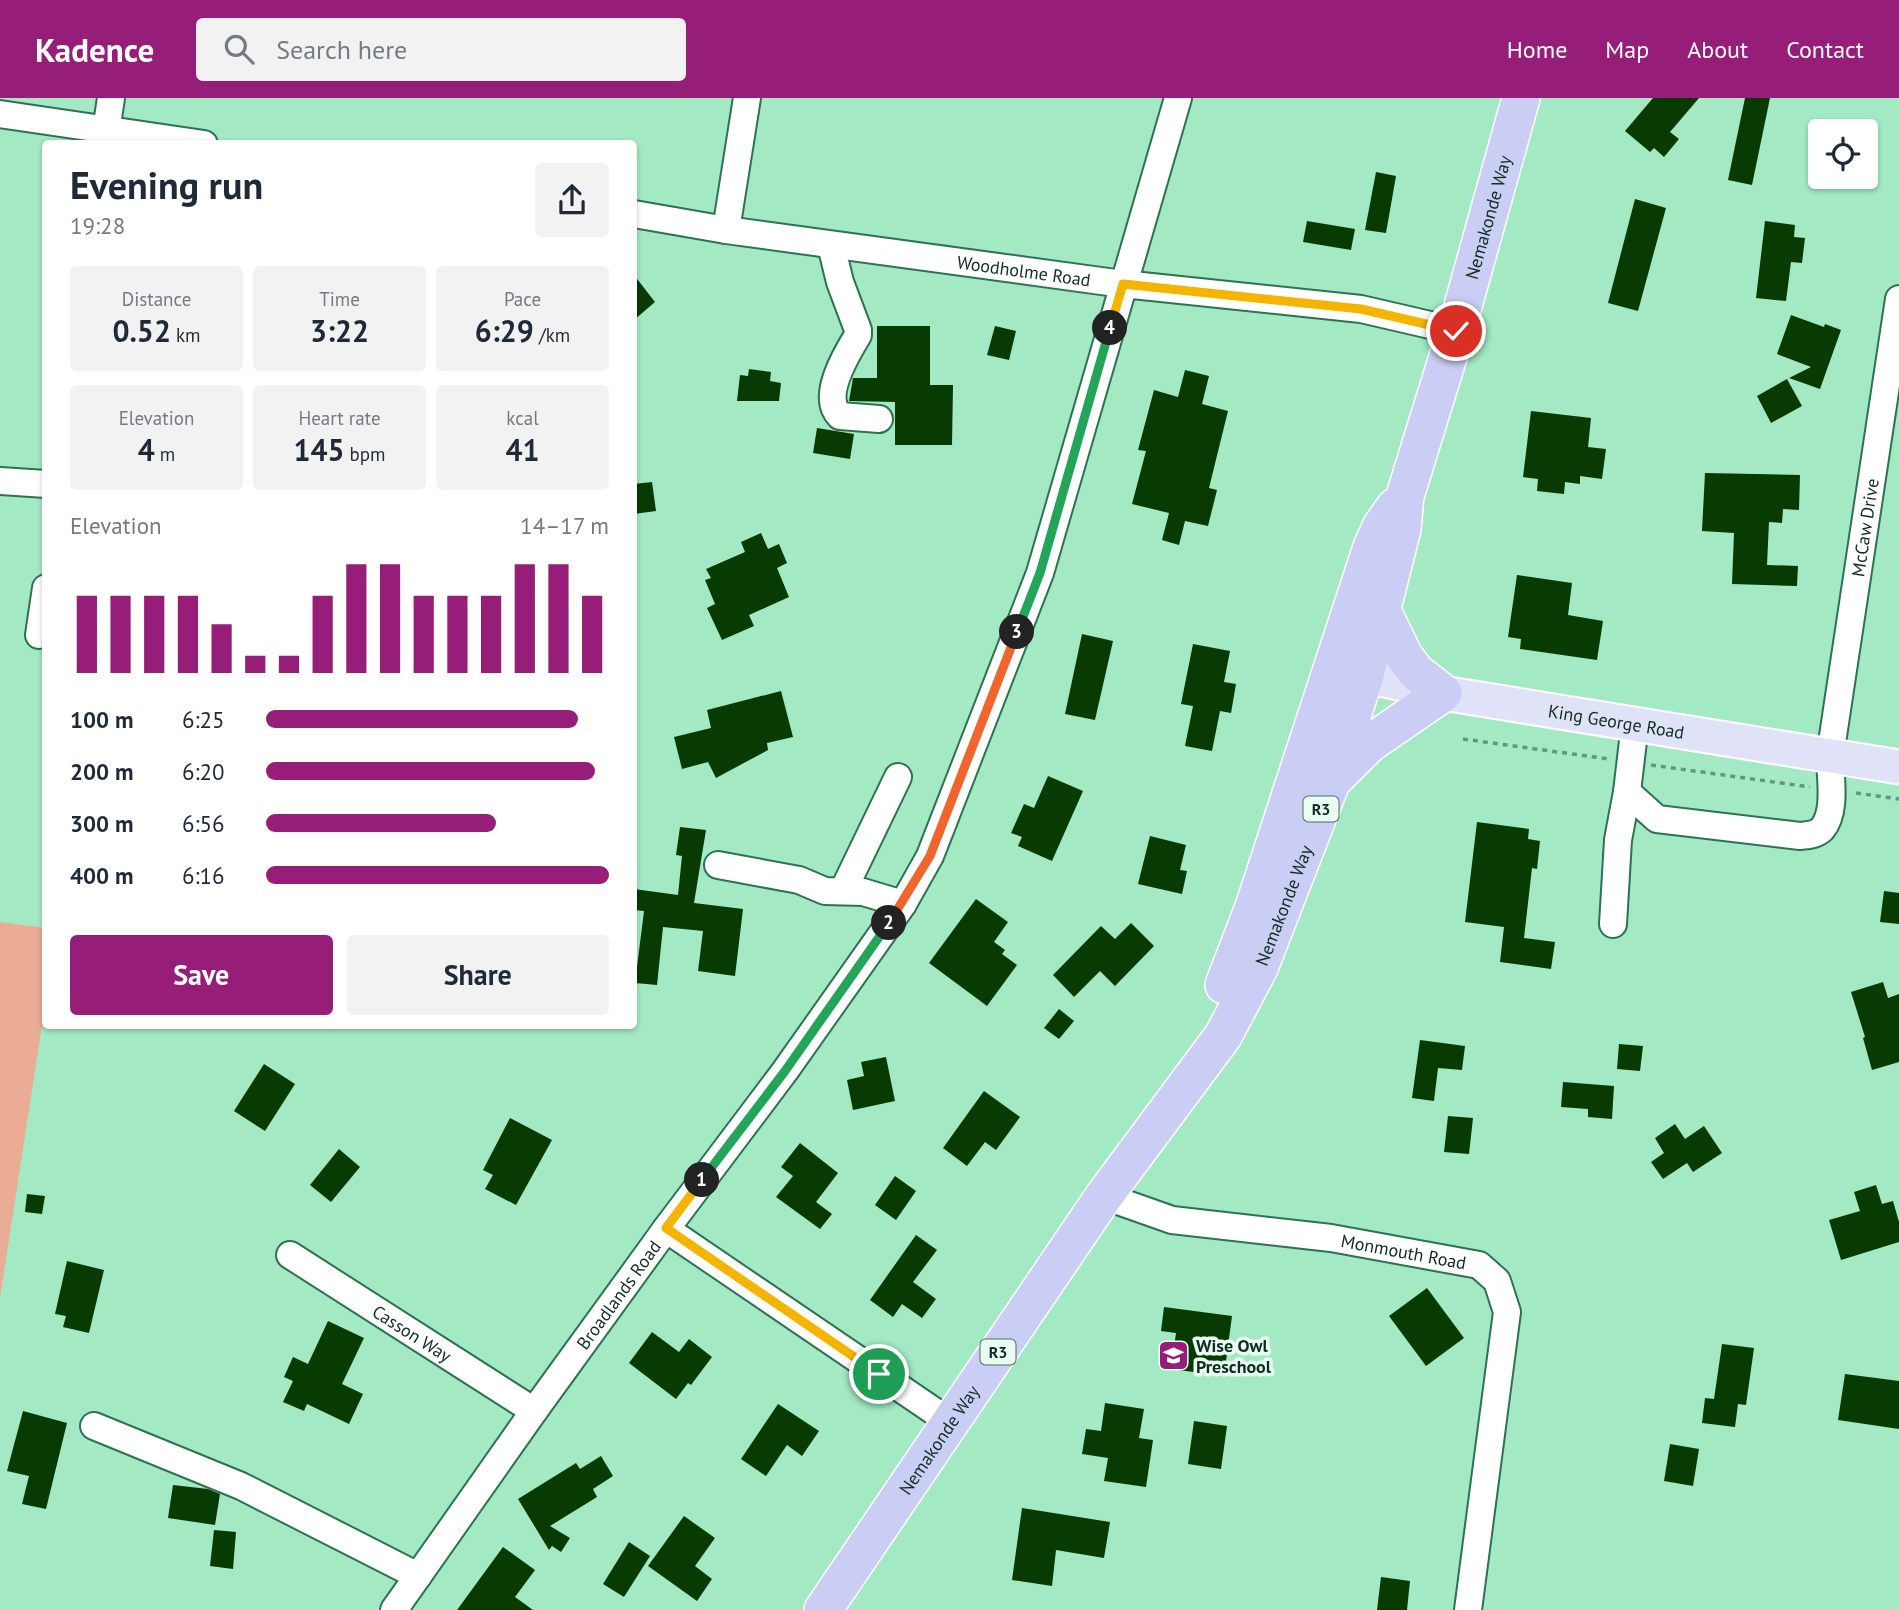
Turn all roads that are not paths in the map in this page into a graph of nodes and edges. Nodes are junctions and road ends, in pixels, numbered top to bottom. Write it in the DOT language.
graph roads {
  1 [pos="111,98"];
  2 [pos="747,98"];
  3 [pos="1178,98"];
  4 [pos="1521,98"];
  5 [pos="0,114"];
  6 [pos="105,136"];
  7 [pos="154,140"];
  8 [pos="637,215"];
  9 [pos="726,230"];
  10 [pos="831,245"];
  11 [pos="1123,284"];
  12 [pos="1899,299"];
  13 [pos="1456,331"];
  14 [pos="879,419"];
  15 [pos="1887,454"];
  16 [pos="0,481"];
  17 [pos="42,484"];
  18 [pos="1405,496"];
  19 [pos="1382,611"];
  20 [pos="42,615"];
  21 [pos="39,635"];
  22 [pos="1349,672"];
  23 [pos="1443,693"];
  24 [pos="1635,724"];
  25 [pos="1830,756"];
  26 [pos="1899,767"];
  27 [pos="898,777"];
  28 [pos="1332,780"];
  29 [pos="1627,793"];
  30 [pos="1657,819"];
  31 [pos="1618,840"];
  32 [pos="718,865"];
  33 [pos="843,891"];
  34 [pos="903,904"];
  35 [pos="1613,924"];
  36 [pos="1177,1097"];
  37 [pos="1104,1196"];
  38 [pos="666,1228"];
  39 [pos="290,1255"];
  40 [pos="534,1410"];
  41 [pos="950,1422"];
  42 [pos="94,1426"];
  43 [pos="418,1576"];
  44 [pos="394,1610"];
  45 [pos="822,1610"];
  46 [pos="1468,1610"];
  1 -- 6 [label="street"];
  2 -- 9 [label="street"];
  3 -- 11 [label="street, Broadlands Road"];
  4 -- 13 [label="highway, Nemakonde Way / R3"];
  5 -- 6 [label="street"];
  6 -- 7 [label="street"];
  8 -- 9 [label="street, Woodholme Road"];
  9 -- 10 [label="street, Woodholme Road"];
  10 -- 11 [label="street, Woodholme Road"];
  10 -- 14 [label="street"];
  11 -- 13 [label="street, Woodholme Road"];
  11 -- 34 [label="street, Broadlands Road"];
  12 -- 15 [label="street, McCaw Drive"];
  13 -- 18 [label="highway, Nemakonde Way / R3"];
  15 -- 25 [label="street, McCaw Drive"];
  16 -- 17 [label="street"];
  18 -- 19 [label="highway, Nemakonde Way / R3"];
  18 -- 22 [label="highway, Nemakonde Way / R3"];
  19 -- 22 [label="highway, Nemakonde Way / R3"];
  19 -- 23 [label="highway"];
  20 -- 21 [label="street"];
  22 -- 23 [label="main road, King George Road"];
  22 -- 28 [label="highway, Nemakonde Way / R3"];
  22 -- 36 [label="highway, Nemakonde Way / R3"];
  23 -- 24 [label="main road, King George Road"];
  23 -- 28 [label="highway"];
  24 -- 25 [label="main road, King George Road"];
  24 -- 29 [label="street"];
  25 -- 26 [label="main road, King George Road"];
  25 -- 30 [label="street, McCaw Drive"];
  27 -- 33 [label="street"];
  28 -- 36 [label="highway, Nemakonde Way / R3"];
  29 -- 30 [label="street"];
  29 -- 31 [label="street"];
  30 -- 31 [label="street"];
  31 -- 35 [label="street"];
  32 -- 33 [label="street"];
  33 -- 34 [label="street"];
  34 -- 38 [label="street, Broadlands Road"];
  36 -- 37 [label="highway, Nemakonde Way / R3"];
  37 -- 41 [label="highway, Nemakonde Way / R3"];
  37 -- 46 [label="street, Monmouth Road"];
  38 -- 40 [label="street, Broadlands Road"];
  38 -- 41 [label="street"];
  39 -- 40 [label="street, Casson Way"];
  40 -- 43 [label="street, Broadlands Road"];
  41 -- 45 [label="highway, Nemakonde Way / R3"];
  42 -- 43 [label="street"];
  43 -- 44 [label="street, Broadlands Road"];
}
